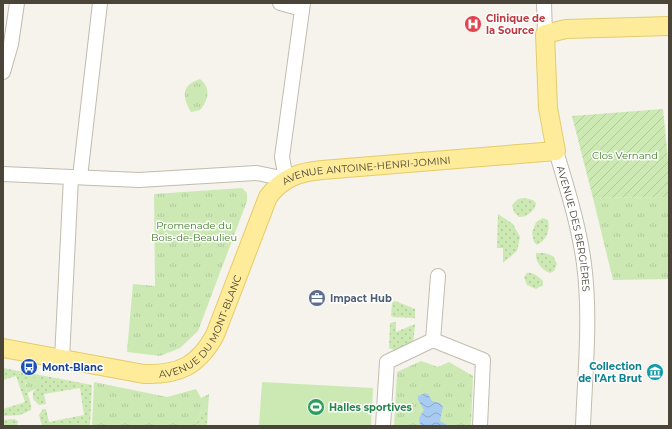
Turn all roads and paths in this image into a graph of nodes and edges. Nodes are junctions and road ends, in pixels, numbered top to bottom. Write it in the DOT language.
graph roads {
  1 [pos="17,3"];
  2 [pos="100,3"];
  3 [pos="280,3"];
  4 [pos="544,3"];
  5 [pos="302,6"];
  6 [pos="669,26"];
  7 [pos="545,34"];
  8 [pos="3,72"];
  9 [pos="556,152"];
  10 [pos="3,174"];
  11 [pos="76,177"];
  12 [pos="286,179"];
  13 [pos="438,276"];
  14 [pos="433,340"];
  15 [pos="3,348"];
  16 [pos="62,359"];
  17 [pos="383,426"];
  18 [pos="480,426"];
  19 [pos="584,426"];
  1 -- 8 [label="street"];
  2 -- 11 [label="street"];
  3 -- 5 [label="street"];
  4 -- 7 [label="street"];
  5 -- 12 [label="street"];
  6 -- 7 [label="main road"];
  7 -- 9 [label="main road, AVENUE DES BERGIÈRES"];
  9 -- 12 [label="main road, AVENUE ANTOINE-HENRI-JOMINI"];
  9 -- 19 [label="street, AVENUE DES BERGIÈRES"];
  10 -- 11 [label="street, AVENUE ANTOINE-HENRI-JOMINI"];
  11 -- 12 [label="street, AVENUE ANTOINE-HENRI-JOMINI"];
  11 -- 16 [label="street"];
  12 -- 16 [label="main road, AVENUE DU MONT-BLANC"];
  13 -- 14 [label="street"];
  14 -- 17 [label="street"];
  14 -- 18 [label="street"];
  15 -- 16 [label="main road, AVENUE DU MONT-BLANC"];
}
